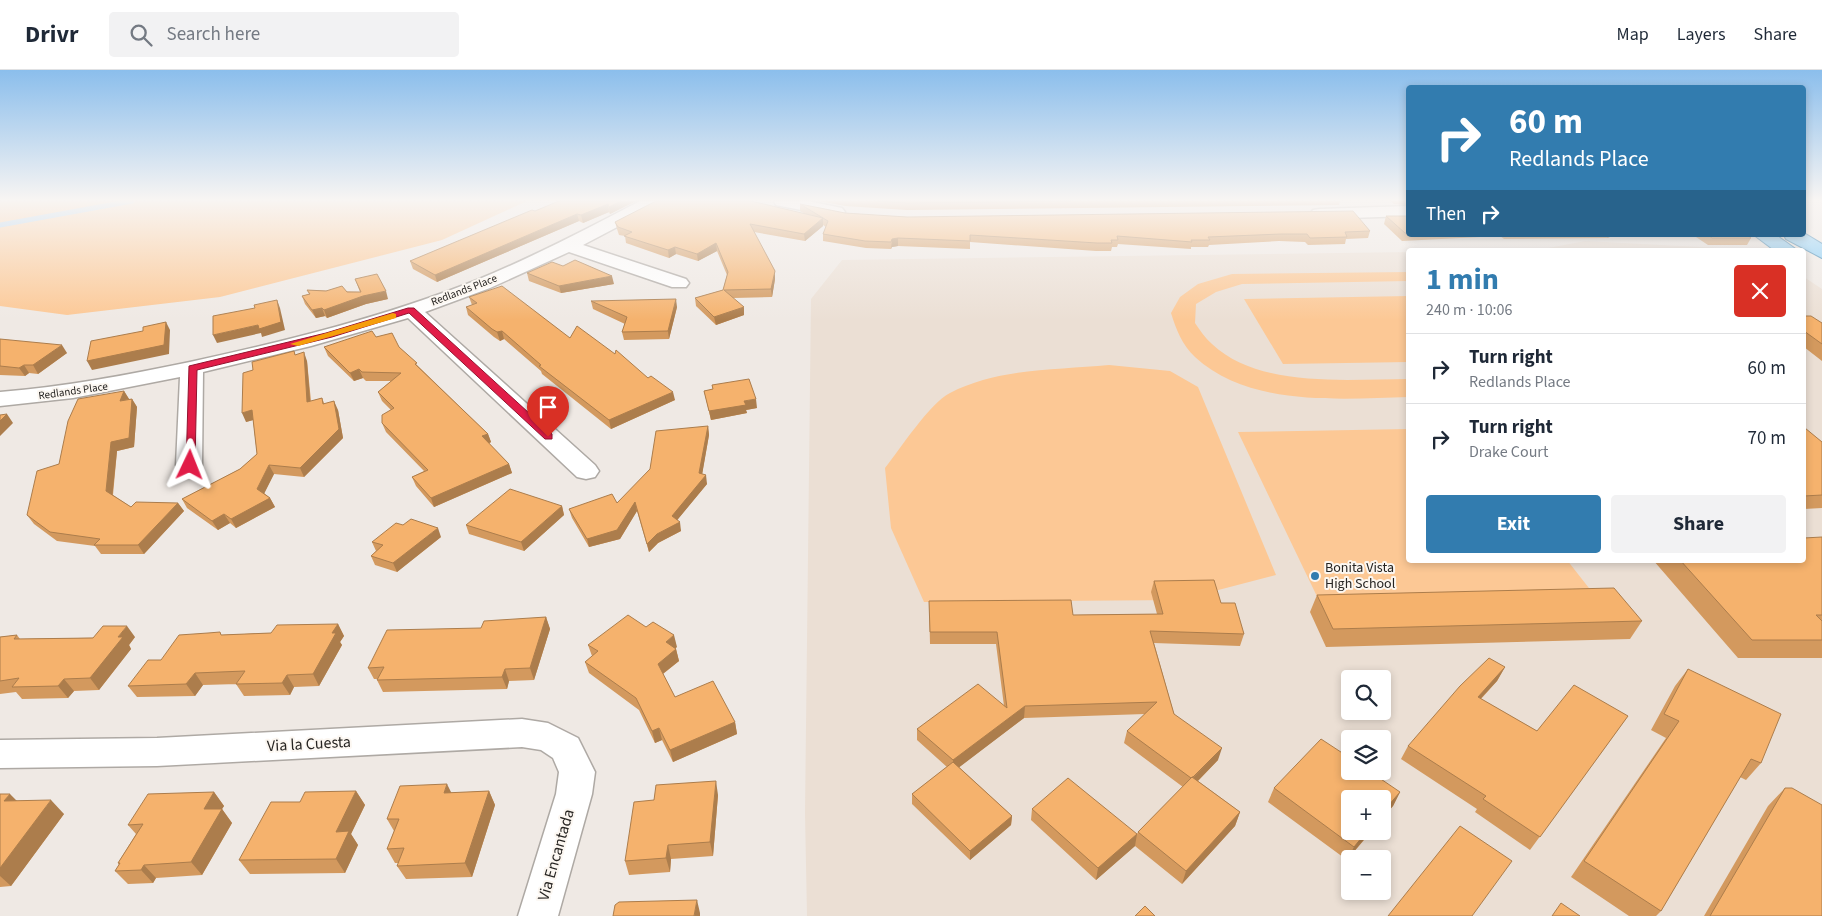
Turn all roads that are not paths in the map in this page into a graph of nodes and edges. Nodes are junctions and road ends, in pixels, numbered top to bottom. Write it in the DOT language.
graph roads {
  1 [pos="579,240"];
  2 [pos="1772,240"];
  3 [pos="1802,240"];
  4 [pos="569,246"];
  5 [pos="1784,248"];
  6 [pos="1822,252"];
  7 [pos="1806,262"];
  8 [pos="1822,272"];
  9 [pos="679,284"];
  10 [pos="411,310"];
  11 [pos="192,368"];
  12 [pos="0,399"];
  13 [pos="190,465"];
  14 [pos="586,471"];
  15 [pos="0,754"];
  16 [pos="574,794"];
  17 [pos="538,916"];
  1 -- 4 [label="street, Redlands Place"];
  2 -- 5 [label="main road"];
  3 -- 6 [label="main road"];
  4 -- 9 [label="street"];
  4 -- 10 [label="street, Redlands Place"];
  7 -- 8 [label="main road"];
  10 -- 11 [label="street, Redlands Place"];
  10 -- 14 [label="street"];
  11 -- 12 [label="street, Redlands Place"];
  11 -- 13 [label="street"];
  15 -- 16 [label="street, Via la Cuesta"];
  16 -- 17 [label="street, Via Encantada"];
}
